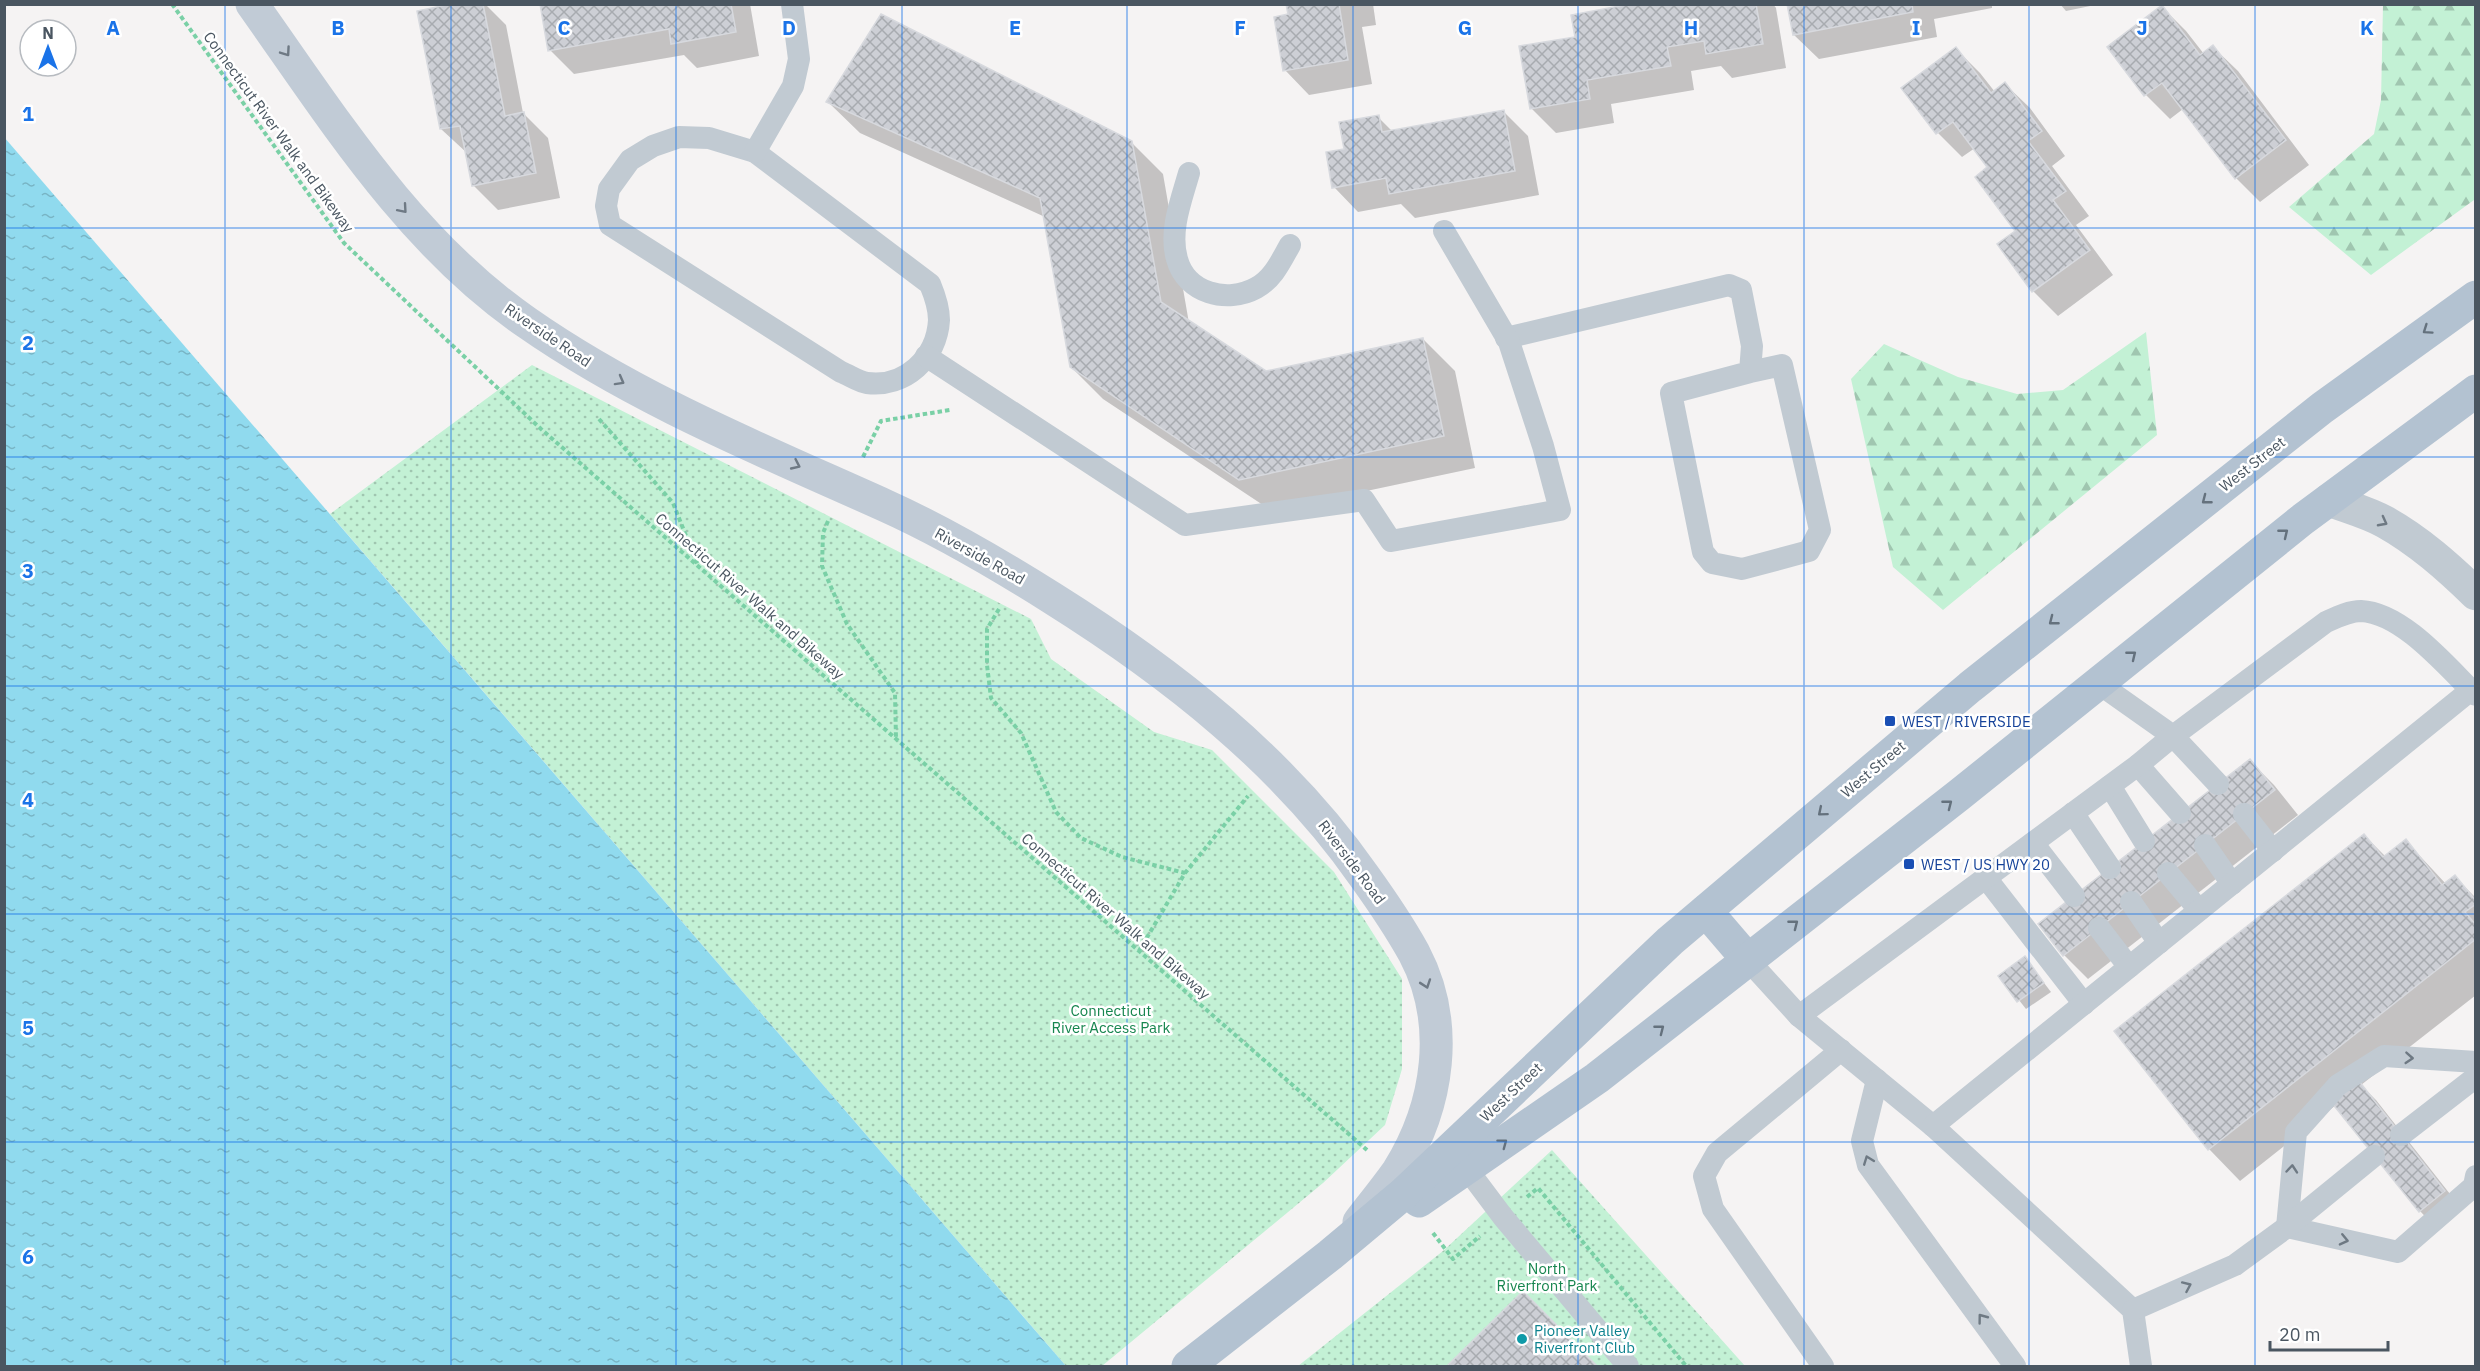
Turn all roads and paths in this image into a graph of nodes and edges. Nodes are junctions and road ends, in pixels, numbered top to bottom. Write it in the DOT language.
graph roads {
  1 [pos="172,4"];
  2 [pos="252,4"];
  3 [pos="792,4"];
  4 [pos="755,152"];
  5 [pos="1189,174"];
  6 [pos="1443,231"];
  7 [pos="1290,245"];
  8 [pos="2475,297"];
  9 [pos="1506,338"];
  10 [pos="926,356"];
  11 [pos="1750,372"];
  12 [pos="972,387"];
  13 [pos="2475,391"];
  14 [pos="599,419"];
  15 [pos="861,461"];
  16 [pos="2328,500"];
  17 [pos="834,513"];
  18 [pos="699,567"];
  19 [pos="2475,594"];
  20 [pos="999,609"];
  21 [pos="2098,683"];
  22 [pos="2473,692"];
  23 [pos="2173,736"];
  24 [pos="896,740"];
  25 [pos="2138,765"];
  26 [pos="2218,784"];
  27 [pos="2110,786"];
  28 [pos="1255,789"];
  29 [pos="2073,813"];
  30 [pos="2180,813"];
  31 [pos="2244,814"];
  32 [pos="2144,841"];
  33 [pos="2033,843"];
  34 [pos="2205,845"];
  35 [pos="2273,851"];
  36 [pos="2110,868"];
  37 [pos="1185,873"];
  38 [pos="2168,873"];
  39 [pos="1986,878"];
  40 [pos="2232,884"];
  41 [pos="2074,896"];
  42 [pos="2131,902"];
  43 [pos="2199,910"];
  44 [pos="1706,911"];
  45 [pos="2099,927"];
  46 [pos="2159,943"];
  47 [pos="1138,951"];
  48 [pos="1748,960"];
  49 [pos="2129,967"];
  50 [pos="2084,1004"];
  51 [pos="1799,1016"];
  52 [pos="1841,1050"];
  53 [pos="2475,1062"];
  54 [pos="2475,1077"];
  55 [pos="1877,1080"];
  56 [pos="1932,1126"];
  57 [pos="2402,1135"];
  58 [pos="1370,1152"];
  59 [pos="2374,1156"];
  60 [pos="1467,1169"];
  61 [pos="2475,1176"];
  62 [pos="2287,1227"];
  63 [pos="1330,1255"];
  64 [pos="2133,1310"];
  65 [pos="1188,1366"];
  66 [pos="1628,1366"];
  67 [pos="1823,1366"];
  68 [pos="2015,1366"];
  69 [pos="2140,1366"];
  1 -- 18 [label="path, Connecticut River Walk and Bikeway"];
  2 -- 63 [label="street, Riverside Road, one-way"];
  3 -- 4 [label="lane"];
  4 -- 10 [label="lane"];
  4 -- 10 [label="lane"];
  5 -- 7 [label="lane"];
  6 -- 9 [label="lane"];
  8 -- 44 [label="main road, West Street, one-way"];
  9 -- 11 [label="lane"];
  9 -- 12 [label="lane"];
  10 -- 12 [label="lane"];
  11 -- 11 [label="lane"];
  12 -- 15 [label="path"];
  13 -- 16 [label="main road, West Street"];
  14 -- 18 [label="path"];
  16 -- 19 [label="street, one-way"];
  21 -- 16 [label="main road, West Street, one-way"];
  17 -- 24 [label="path"];
  18 -- 24 [label="path, Connecticut River Walk and Bikeway"];
  20 -- 37 [label="path"];
  21 -- 23 [label="lane"];
  48 -- 21 [label="main road, West Street, one-way"];
  22 -- 23 [label="lane"];
  22 -- 35 [label="lane"];
  23 -- 25 [label="lane"];
  23 -- 26 [label="lane"];
  24 -- 47 [label="path, Connecticut River Walk and Bikeway"];
  25 -- 27 [label="lane"];
  25 -- 30 [label="lane"];
  27 -- 29 [label="lane"];
  27 -- 32 [label="lane"];
  28 -- 37 [label="path"];
  29 -- 33 [label="lane"];
  29 -- 36 [label="lane"];
  31 -- 35 [label="lane"];
  33 -- 39 [label="lane"];
  33 -- 41 [label="lane"];
  34 -- 40 [label="lane"];
  35 -- 40 [label="lane"];
  37 -- 47 [label="path"];
  38 -- 43 [label="lane"];
  39 -- 50 [label="lane"];
  39 -- 51 [label="lane"];
  40 -- 43 [label="lane"];
  42 -- 46 [label="lane"];
  43 -- 46 [label="lane"];
  44 -- 48 [label="main road"];
  44 -- 63 [label="main road, West Street"];
  45 -- 49 [label="lane"];
  46 -- 49 [label="lane"];
  47 -- 58 [label="path, Connecticut River Walk and Bikeway"];
  48 -- 51 [label="lane"];
  60 -- 48 [label="main road, West Street, one-way"];
  49 -- 50 [label="lane"];
  50 -- 56 [label="lane"];
  51 -- 52 [label="lane"];
  52 -- 55 [label="lane"];
  52 -- 67 [label="lane"];
  62 -- 53 [label="lane, one-way"];
  54 -- 57 [label="lane"];
  55 -- 56 [label="lane"];
  68 -- 55 [label="lane, one-way"];
  56 -- 64 [label="lane"];
  59 -- 62 [label="lane"];
  60 -- 63 [label="main road, West Street"];
  60 -- 66 [label="lane"];
  62 -- 61 [label="lane, one-way"];
  64 -- 62 [label="lane, one-way"];
  63 -- 65 [label="main road, West Street"];
  64 -- 69 [label="lane"];
}
